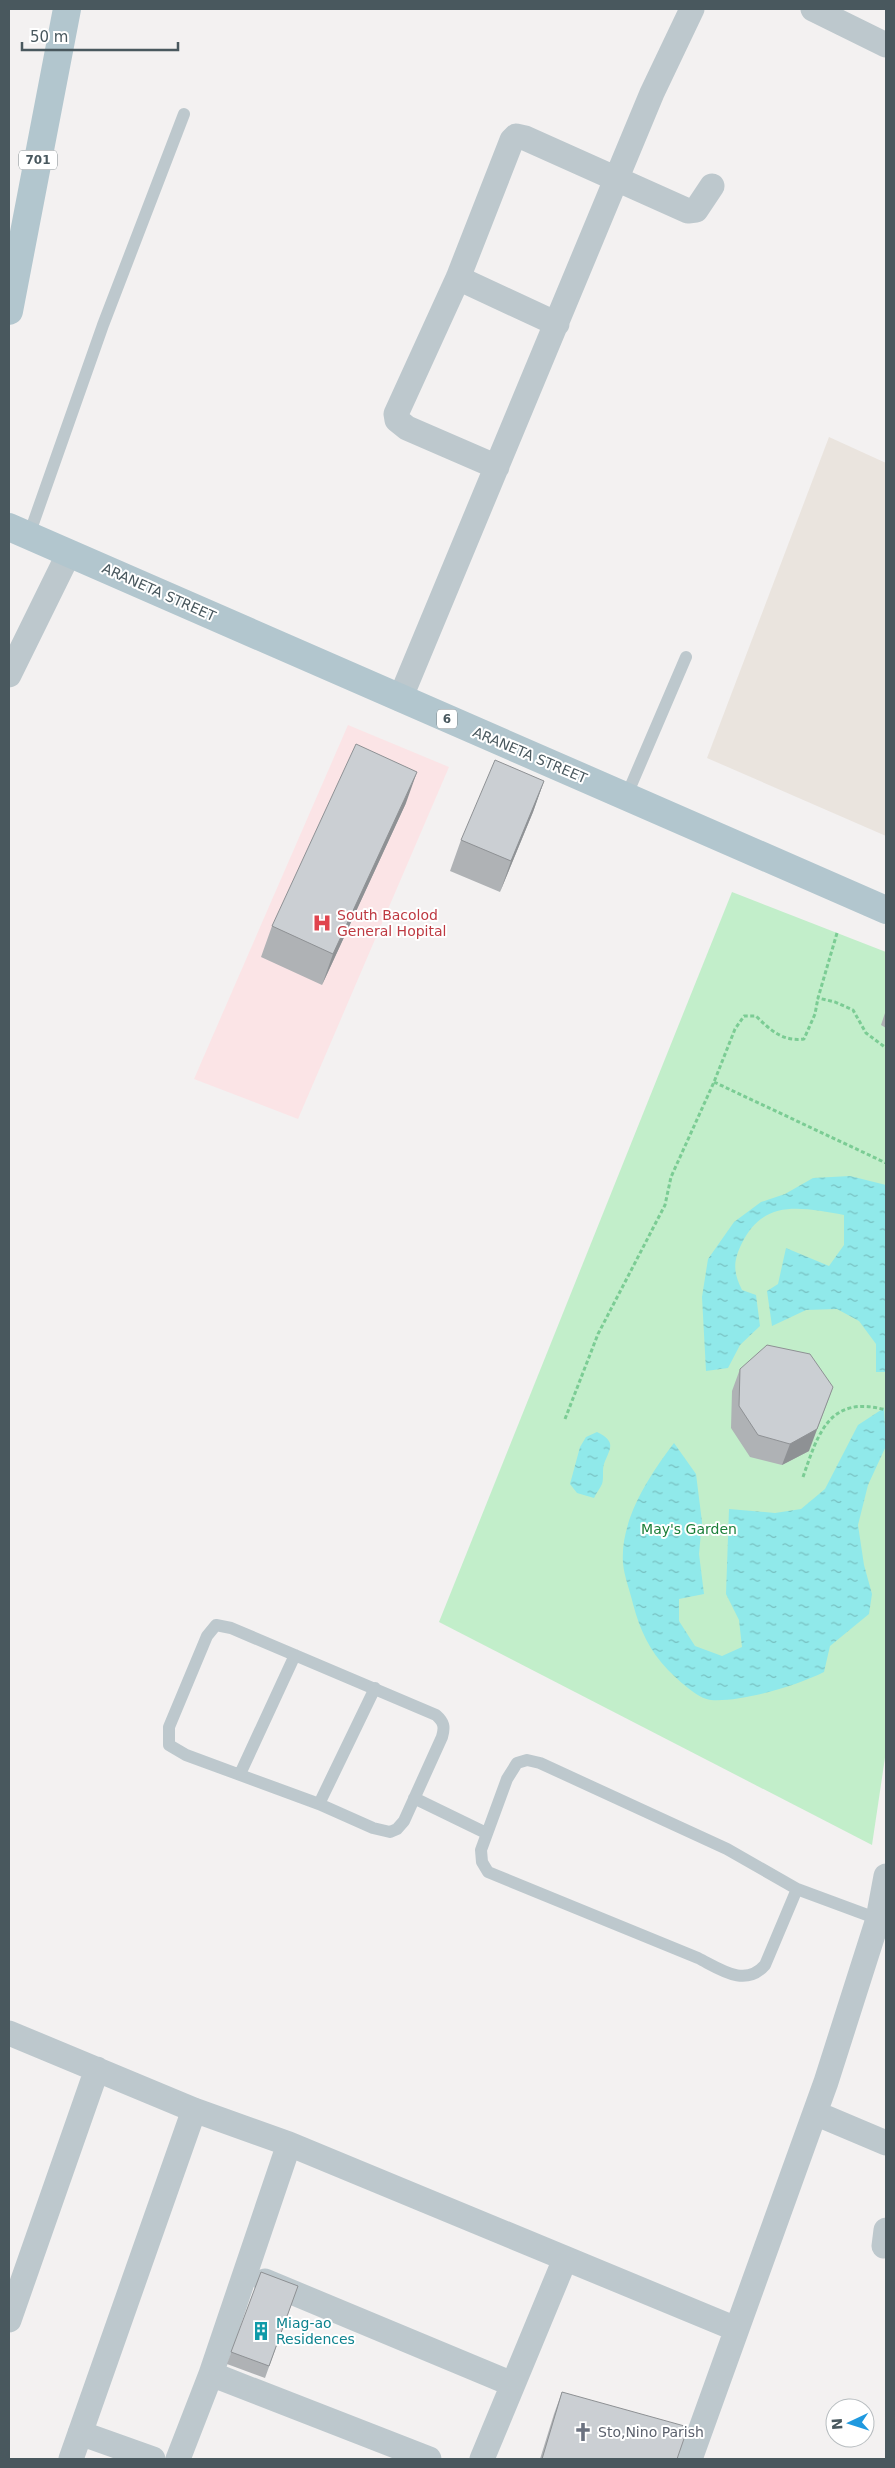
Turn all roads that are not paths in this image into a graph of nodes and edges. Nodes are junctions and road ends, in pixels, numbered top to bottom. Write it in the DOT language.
graph roads {
  1 [pos="67,9"];
  2 [pos="692,9"];
  3 [pos="823,11"];
  4 [pos="886,45"];
  5 [pos="184,114"];
  6 [pos="616,179"];
  7 [pos="712,186"];
  8 [pos="458,278"];
  9 [pos="9,311"];
  10 [pos="557,324"];
  11 [pos="497,467"];
  12 [pos="19,531"];
  13 [pos="69,553"];
  14 [pos="686,657"];
  15 [pos="9,675"];
  16 [pos="400,698"];
  17 [pos="626,797"];
  18 [pos="886,910"];
  19 [pos="295,1655"];
  20 [pos="375,1688"];
  21 [pos="240,1774"];
  22 [pos="414,1798"];
  23 [pos="319,1804"];
  24 [pos="486,1832"];
  25 [pos="886,1876"];
  26 [pos="797,1889"];
  27 [pos="878,1919"];
  28 [pos="9,2032"];
  29 [pos="97,2069"];
  30 [pos="194,2110"];
  31 [pos="815,2113"];
  32 [pos="886,2142"];
  33 [pos="289,2144"];
  34 [pos="565,2259"];
  35 [pos="245,2272"];
  36 [pos="9,2320"];
  37 [pos="736,2329"];
  38 [pos="211,2374"];
  39 [pos="512,2384"];
  40 [pos="80,2433"];
  41 [pos="71,2459"];
  42 [pos="153,2459"];
  43 [pos="178,2459"];
  44 [pos="430,2459"];
  45 [pos="482,2459"];
  46 [pos="690,2459"];
  1 -- 9 [label="main road, 701"];
  2 -- 6 [label="street"];
  3 -- 4 [label="street"];
  5 -- 12 [label="lane"];
  6 -- 7 [label="street"];
  6 -- 8 [label="street"];
  6 -- 10 [label="street"];
  8 -- 10 [label="street"];
  8 -- 11 [label="street"];
  10 -- 11 [label="street"];
  11 -- 16 [label="street"];
  12 -- 13 [label="main road, ARANETA STREET / 6"];
  13 -- 15 [label="street"];
  13 -- 16 [label="main road, ARANETA STREET / 6"];
  14 -- 17 [label="lane"];
  16 -- 17 [label="main road, ARANETA STREET / 6"];
  17 -- 18 [label="main road, ARANETA STREET / 6"];
  19 -- 20 [label="lane"];
  19 -- 21 [label="lane"];
  19 -- 21 [label="lane"];
  20 -- 22 [label="lane"];
  20 -- 23 [label="lane"];
  21 -- 23 [label="lane"];
  22 -- 23 [label="lane"];
  22 -- 24 [label="lane"];
  24 -- 26 [label="lane"];
  24 -- 26 [label="lane"];
  25 -- 27 [label="street"];
  26 -- 27 [label="lane"];
  27 -- 31 [label="street"];
  28 -- 29 [label="street"];
  29 -- 30 [label="street"];
  29 -- 36 [label="street"];
  30 -- 33 [label="street"];
  30 -- 40 [label="street"];
  31 -- 32 [label="street"];
  31 -- 37 [label="street"];
  33 -- 34 [label="street"];
  33 -- 35 [label="street"];
  34 -- 37 [label="street"];
  34 -- 39 [label="street"];
  35 -- 38 [label="street"];
  35 -- 39 [label="street"];
  37 -- 46 [label="street"];
  38 -- 43 [label="street"];
  38 -- 44 [label="street"];
  39 -- 45 [label="street"];
  40 -- 41 [label="street"];
  40 -- 42 [label="street"];
}
